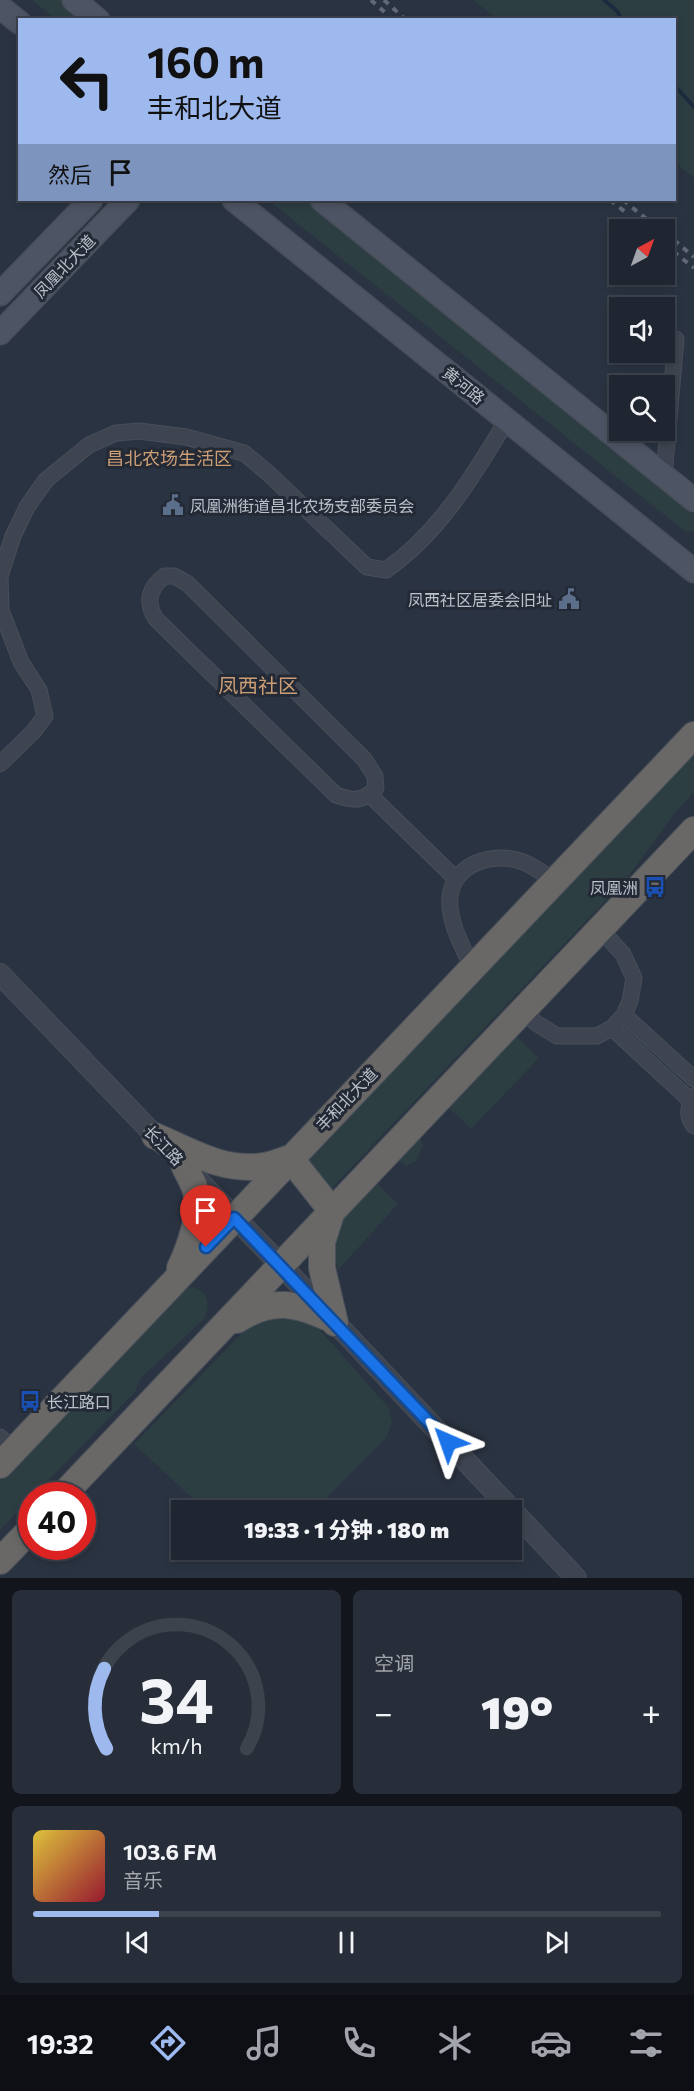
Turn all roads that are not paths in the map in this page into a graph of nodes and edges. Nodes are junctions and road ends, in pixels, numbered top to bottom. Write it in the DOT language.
graph roads {
  1 [pos="74,0"];
  2 [pos="0,7"];
  3 [pos="96,18"];
  4 [pos="18,21"];
  5 [pos="90,201"];
  6 [pos="127,201"];
  7 [pos="235,201"];
  8 [pos="323,201"];
  9 [pos="0,294"];
  10 [pos="0,333"];
  11 [pos="676,339"];
  12 [pos="507,420"];
  13 [pos="664,476"];
  14 [pos="694,500"];
  15 [pos="670,552"];
  16 [pos="694,555"];
  17 [pos="694,574"];
  18 [pos="694,735"];
  19 [pos="0,764"];
  20 [pos="373,792"];
  21 [pos="694,809"];
  22 [pos="694,830"];
  23 [pos="459,874"];
  24 [pos="555,881"];
  25 [pos="639,888"];
  26 [pos="600,929"];
  27 [pos="472,967"];
  28 [pos="0,974"];
  29 [pos="523,1011"];
  30 [pos="624,1015"];
  31 [pos="612,1028"];
  32 [pos="694,1078"];
  33 [pos="692,1098"];
  34 [pos="694,1126"];
  35 [pos="155,1136"];
  36 [pos="290,1158"];
  37 [pos="184,1165"];
  38 [pos="332,1211"];
  39 [pos="234,1218"];
  40 [pos="275,1260"];
  41 [pos="174,1281"];
  42 [pos="334,1322"];
  43 [pos="216,1334"];
  44 [pos="151,1402"];
  45 [pos="5,1451"];
  46 [pos="75,1482"];
  47 [pos="18,1542"];
  48 [pos="0,1561"];
  49 [pos="576,1578"];
  1 -- 3 [label="main road"];
  2 -- 4 [label="main road"];
  5 -- 9 [label="main road, 凤凰北大道"];
  6 -- 10 [label="main road, 凤凰北大道"];
  7 -- 12 [label="main road, 黄河路"];
  8 -- 13 [label="main road"];
  11 -- 13 [label="street"];
  12 -- 15 [label="main road, 黄河路"];
  12 -- 19 [label="street"];
  13 -- 14 [label="main road"];
  15 -- 16 [label="main road"];
  15 -- 17 [label="main road, 黄河路"];
  18 -- 24 [label="highway, 丰和北大道"];
  20 -- 20 [label="street"];
  20 -- 23 [label="street"];
  21 -- 25 [label="highway"];
  22 -- 25 [label="highway"];
  23 -- 24 [label="street"];
  23 -- 27 [label="street"];
  24 -- 27 [label="highway, 丰和北大道"];
  25 -- 26 [label="highway"];
  26 -- 29 [label="highway"];
  26 -- 30 [label="street"];
  27 -- 36 [label="highway, 丰和北大道"];
  28 -- 35 [label="street, 长江路"];
  29 -- 31 [label="street"];
  29 -- 38 [label="highway"];
  30 -- 31 [label="street"];
  30 -- 32 [label="street"];
  31 -- 33 [label="street"];
  33 -- 34 [label="street"];
  35 -- 36 [label="highway"];
  35 -- 37 [label="street, 长江路"];
  36 -- 38 [label="highway"];
  36 -- 39 [label="highway, 丰和北大道"];
  37 -- 39 [label="street, 长江路"];
  37 -- 41 [label="highway"];
  38 -- 40 [label="highway"];
  38 -- 42 [label="highway"];
  39 -- 40 [label="street, 长江路"];
  39 -- 41 [label="highway, 丰和北大道"];
  40 -- 42 [label="street, 长江路"];
  40 -- 43 [label="highway"];
  40 -- 44 [label="highway"];
  41 -- 45 [label="highway, 丰和北大道"];
  42 -- 43 [label="highway"];
  42 -- 49 [label="street, 长江路"];
  43 -- 44 [label="highway"];
  44 -- 46 [label="highway"];
  47 -- 48 [label="highway"];
}
